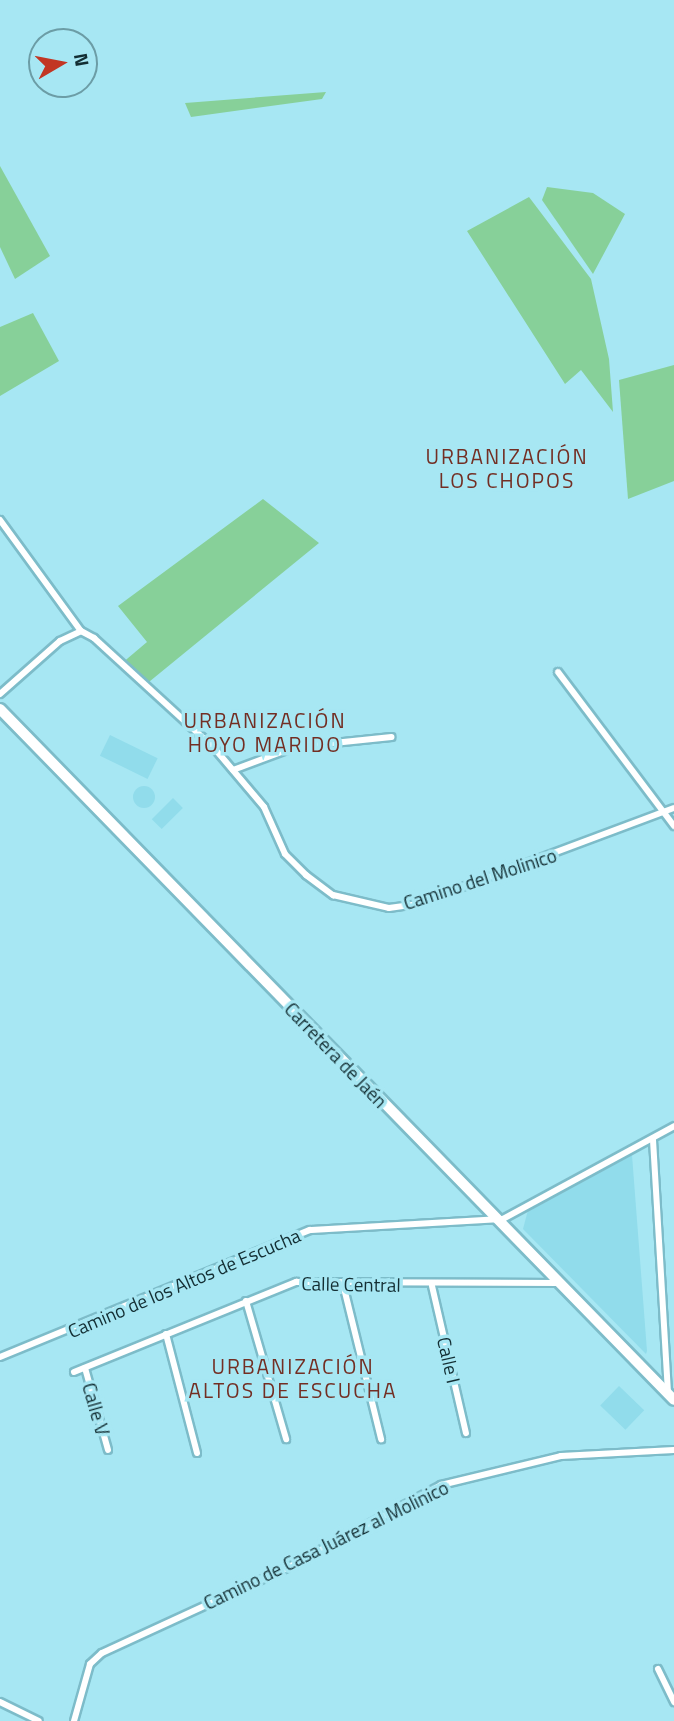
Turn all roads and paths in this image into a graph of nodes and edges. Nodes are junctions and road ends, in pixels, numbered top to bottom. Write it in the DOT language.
graph roads {
  1 [pos="0,520"];
  2 [pos="81,631"];
  3 [pos="558,672"];
  4 [pos="0,694"];
  5 [pos="0,709"];
  6 [pos="391,737"];
  7 [pos="233,770"];
  8 [pos="674,808"];
  9 [pos="666,813"];
  10 [pos="674,825"];
  11 [pos="674,1126"];
  12 [pos="653,1140"];
  13 [pos="497,1220"];
  14 [pos="560,1283"];
  15 [pos="343,1284"];
  16 [pos="432,1286"];
  17 [pos="246,1301"];
  18 [pos="166,1334"];
  19 [pos="0,1357"];
  20 [pos="85,1368"];
  21 [pos="75,1372"];
  22 [pos="671,1397"];
  23 [pos="466,1433"];
  24 [pos="381,1439"];
  25 [pos="286,1440"];
  26 [pos="108,1450"];
  27 [pos="674,1450"];
  28 [pos="197,1453"];
  29 [pos="658,1669"];
  30 [pos="0,1702"];
  31 [pos="674,1702"];
  32 [pos="39,1721"];
  33 [pos="74,1721"];
  1 -- 2 [label="street, Camino del Molinico"];
  2 -- 4 [label="street"];
  2 -- 7 [label="street, Camino del Molinico"];
  3 -- 9 [label="street"];
  5 -- 13 [label="highway, Carretera de Jaén"];
  6 -- 7 [label="street"];
  7 -- 9 [label="street, Camino del Molinico"];
  8 -- 9 [label="street, Camino del Molinico"];
  9 -- 10 [label="street"];
  11 -- 12 [label="street"];
  12 -- 13 [label="street"];
  12 -- 22 [label="street"];
  13 -- 14 [label="highway, Carretera de Jaén"];
  13 -- 19 [label="street, Camino de los Altos de Escucha"];
  14 -- 16 [label="street, Calle Central"];
  14 -- 22 [label="highway, Carretera de Jaén"];
  15 -- 16 [label="street, Calle Central"];
  15 -- 17 [label="street, Calle Central"];
  15 -- 24 [label="street"];
  16 -- 23 [label="street, Calle I"];
  17 -- 18 [label="street, Calle Central"];
  17 -- 25 [label="street"];
  18 -- 20 [label="street, Calle Central"];
  18 -- 28 [label="street"];
  20 -- 21 [label="street, Calle Central"];
  20 -- 26 [label="street, Calle V"];
  27 -- 33 [label="street, Camino de Casa Juárez al Molinico"];
  29 -- 31 [label="street"];
  30 -- 32 [label="street"];
}
